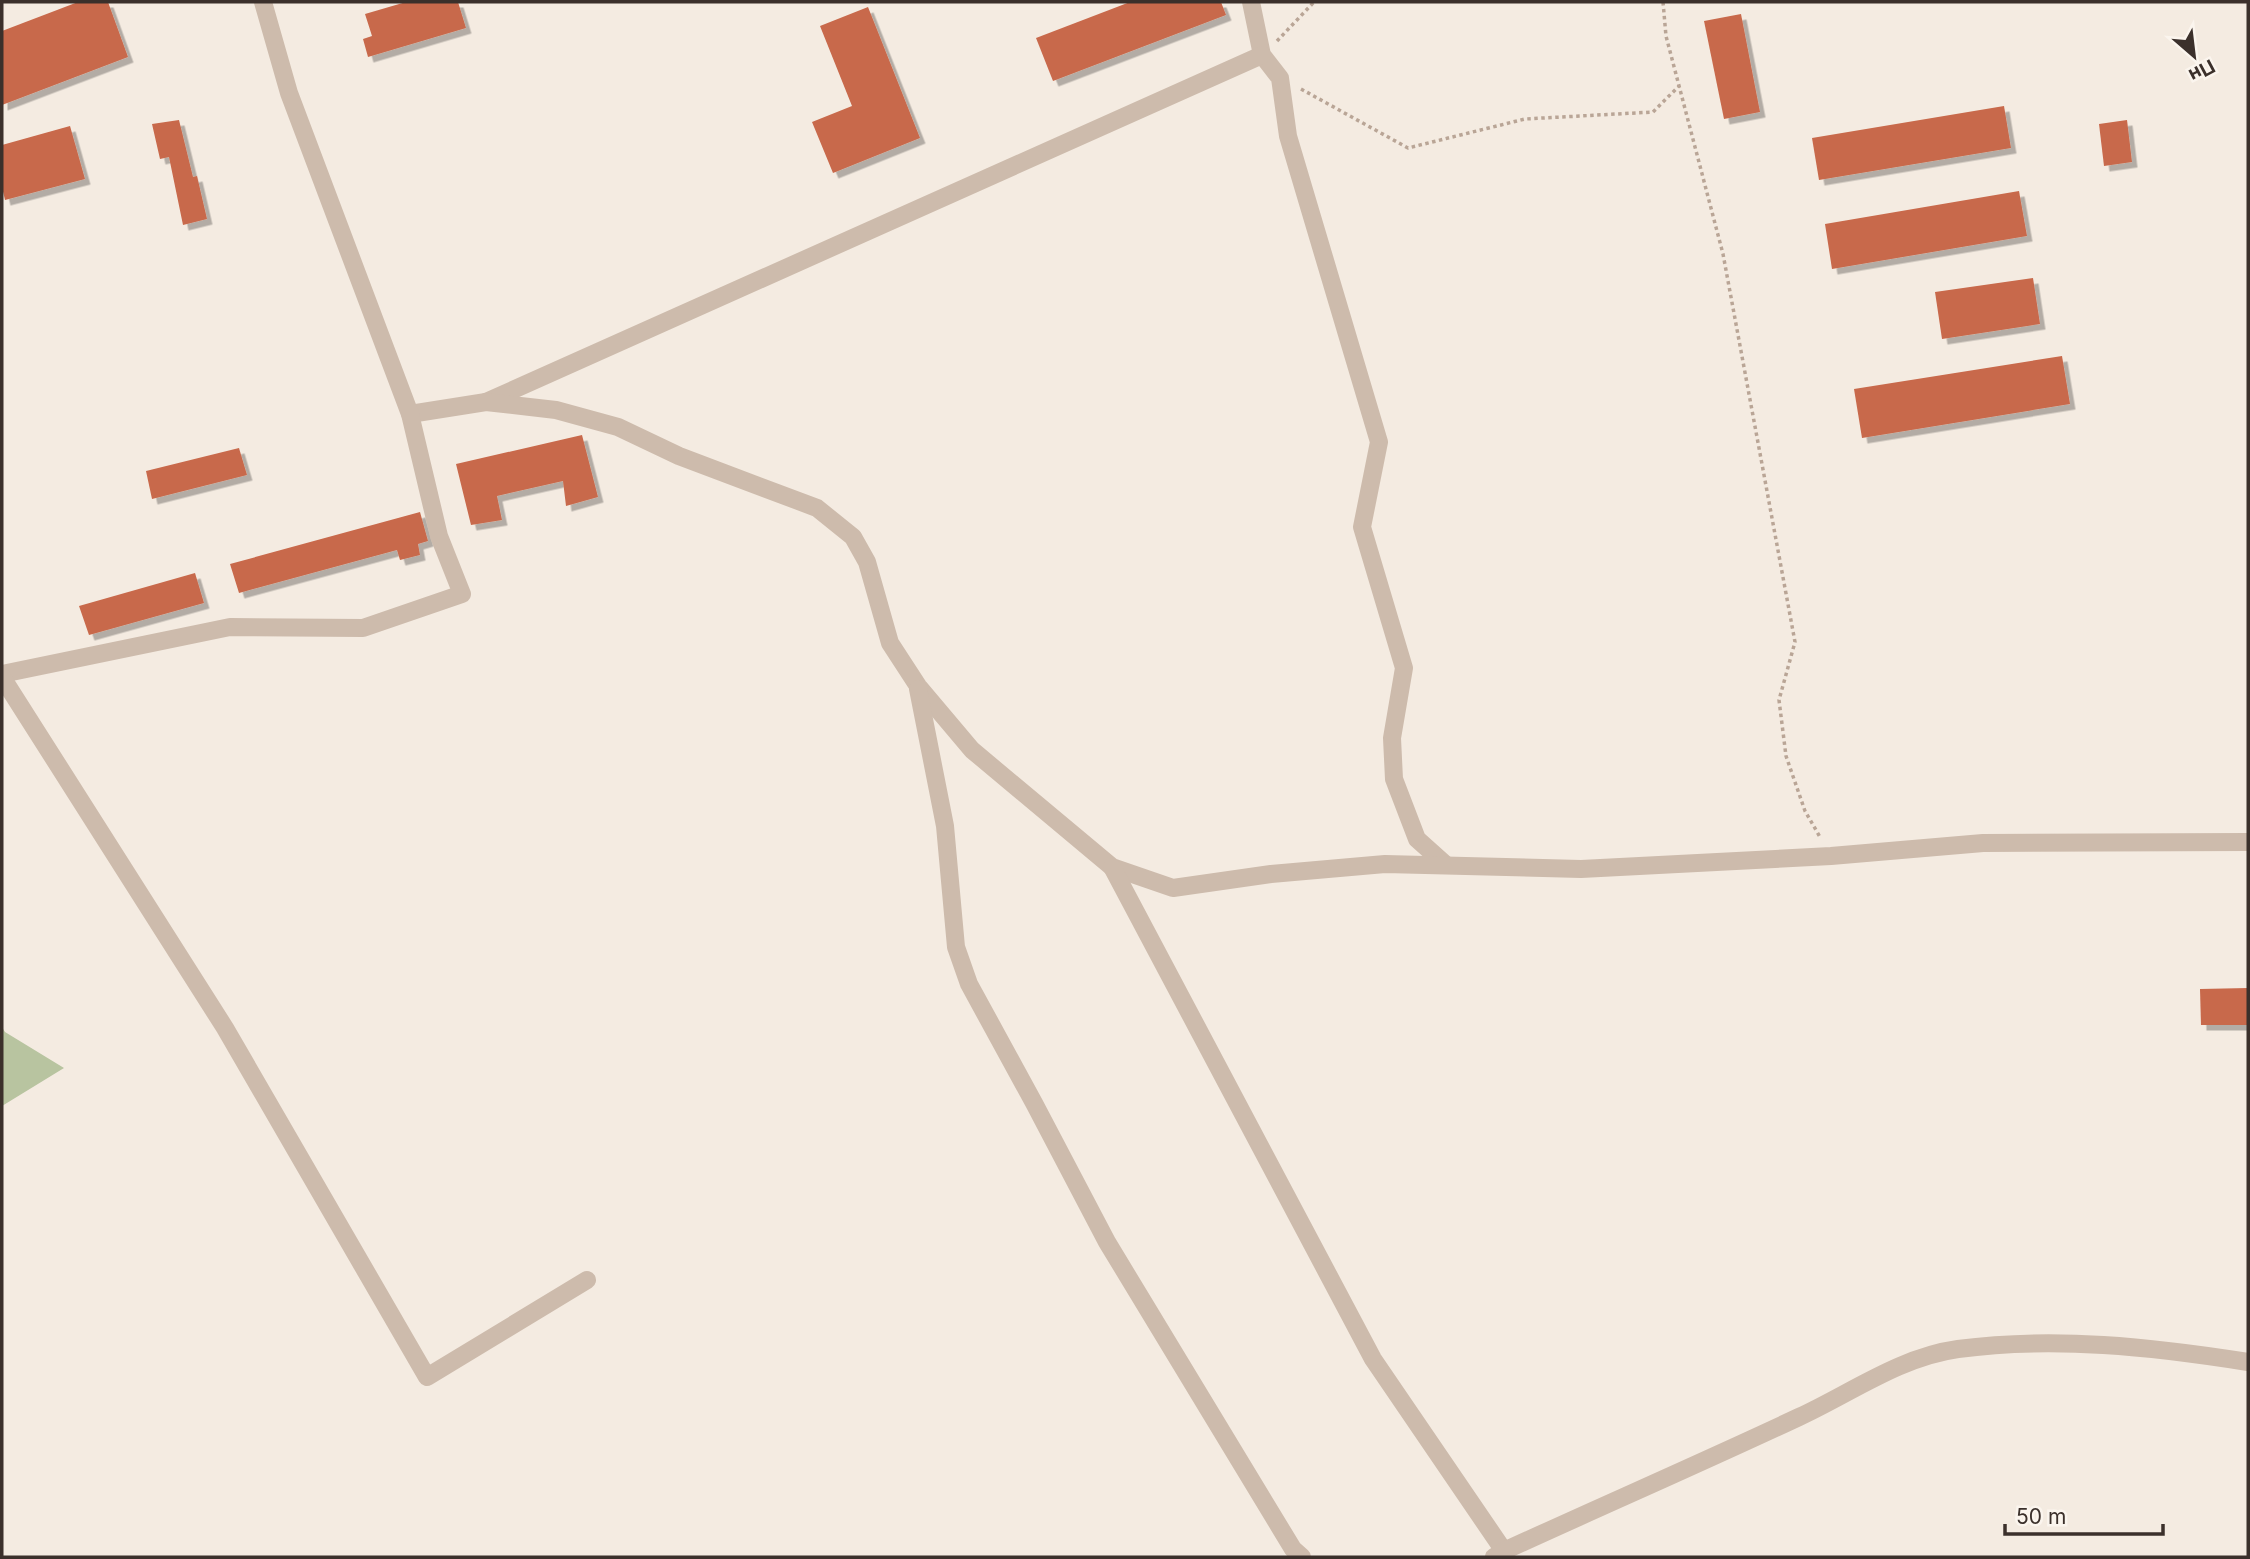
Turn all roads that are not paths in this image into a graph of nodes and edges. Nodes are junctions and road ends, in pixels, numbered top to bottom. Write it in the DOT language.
graph roads {
  1 [pos="263,2"];
  2 [pos="1251,2"];
  3 [pos="1262,55"];
  4 [pos="486,402"];
  5 [pos="410,414"];
  6 [pos="2,676"];
  7 [pos="918,686"];
  8 [pos="2248,842"];
  9 [pos="1446,865"];
  10 [pos="1112,867"];
  11 [pos="587,1280"];
  12 [pos="2248,1362"];
  13 [pos="1499,1554"];
  14 [pos="1303,1557"];
  1 -- 5 [label="street"];
  2 -- 3 [label="street"];
  3 -- 4 [label="street"];
  3 -- 9 [label="street"];
  4 -- 5 [label="street"];
  4 -- 7 [label="street"];
  5 -- 6 [label="street"];
  6 -- 11 [label="street"];
  7 -- 10 [label="street"];
  7 -- 14 [label="street"];
  8 -- 9 [label="street"];
  9 -- 10 [label="street"];
  10 -- 13 [label="street"];
  12 -- 13 [label="street"];
}
